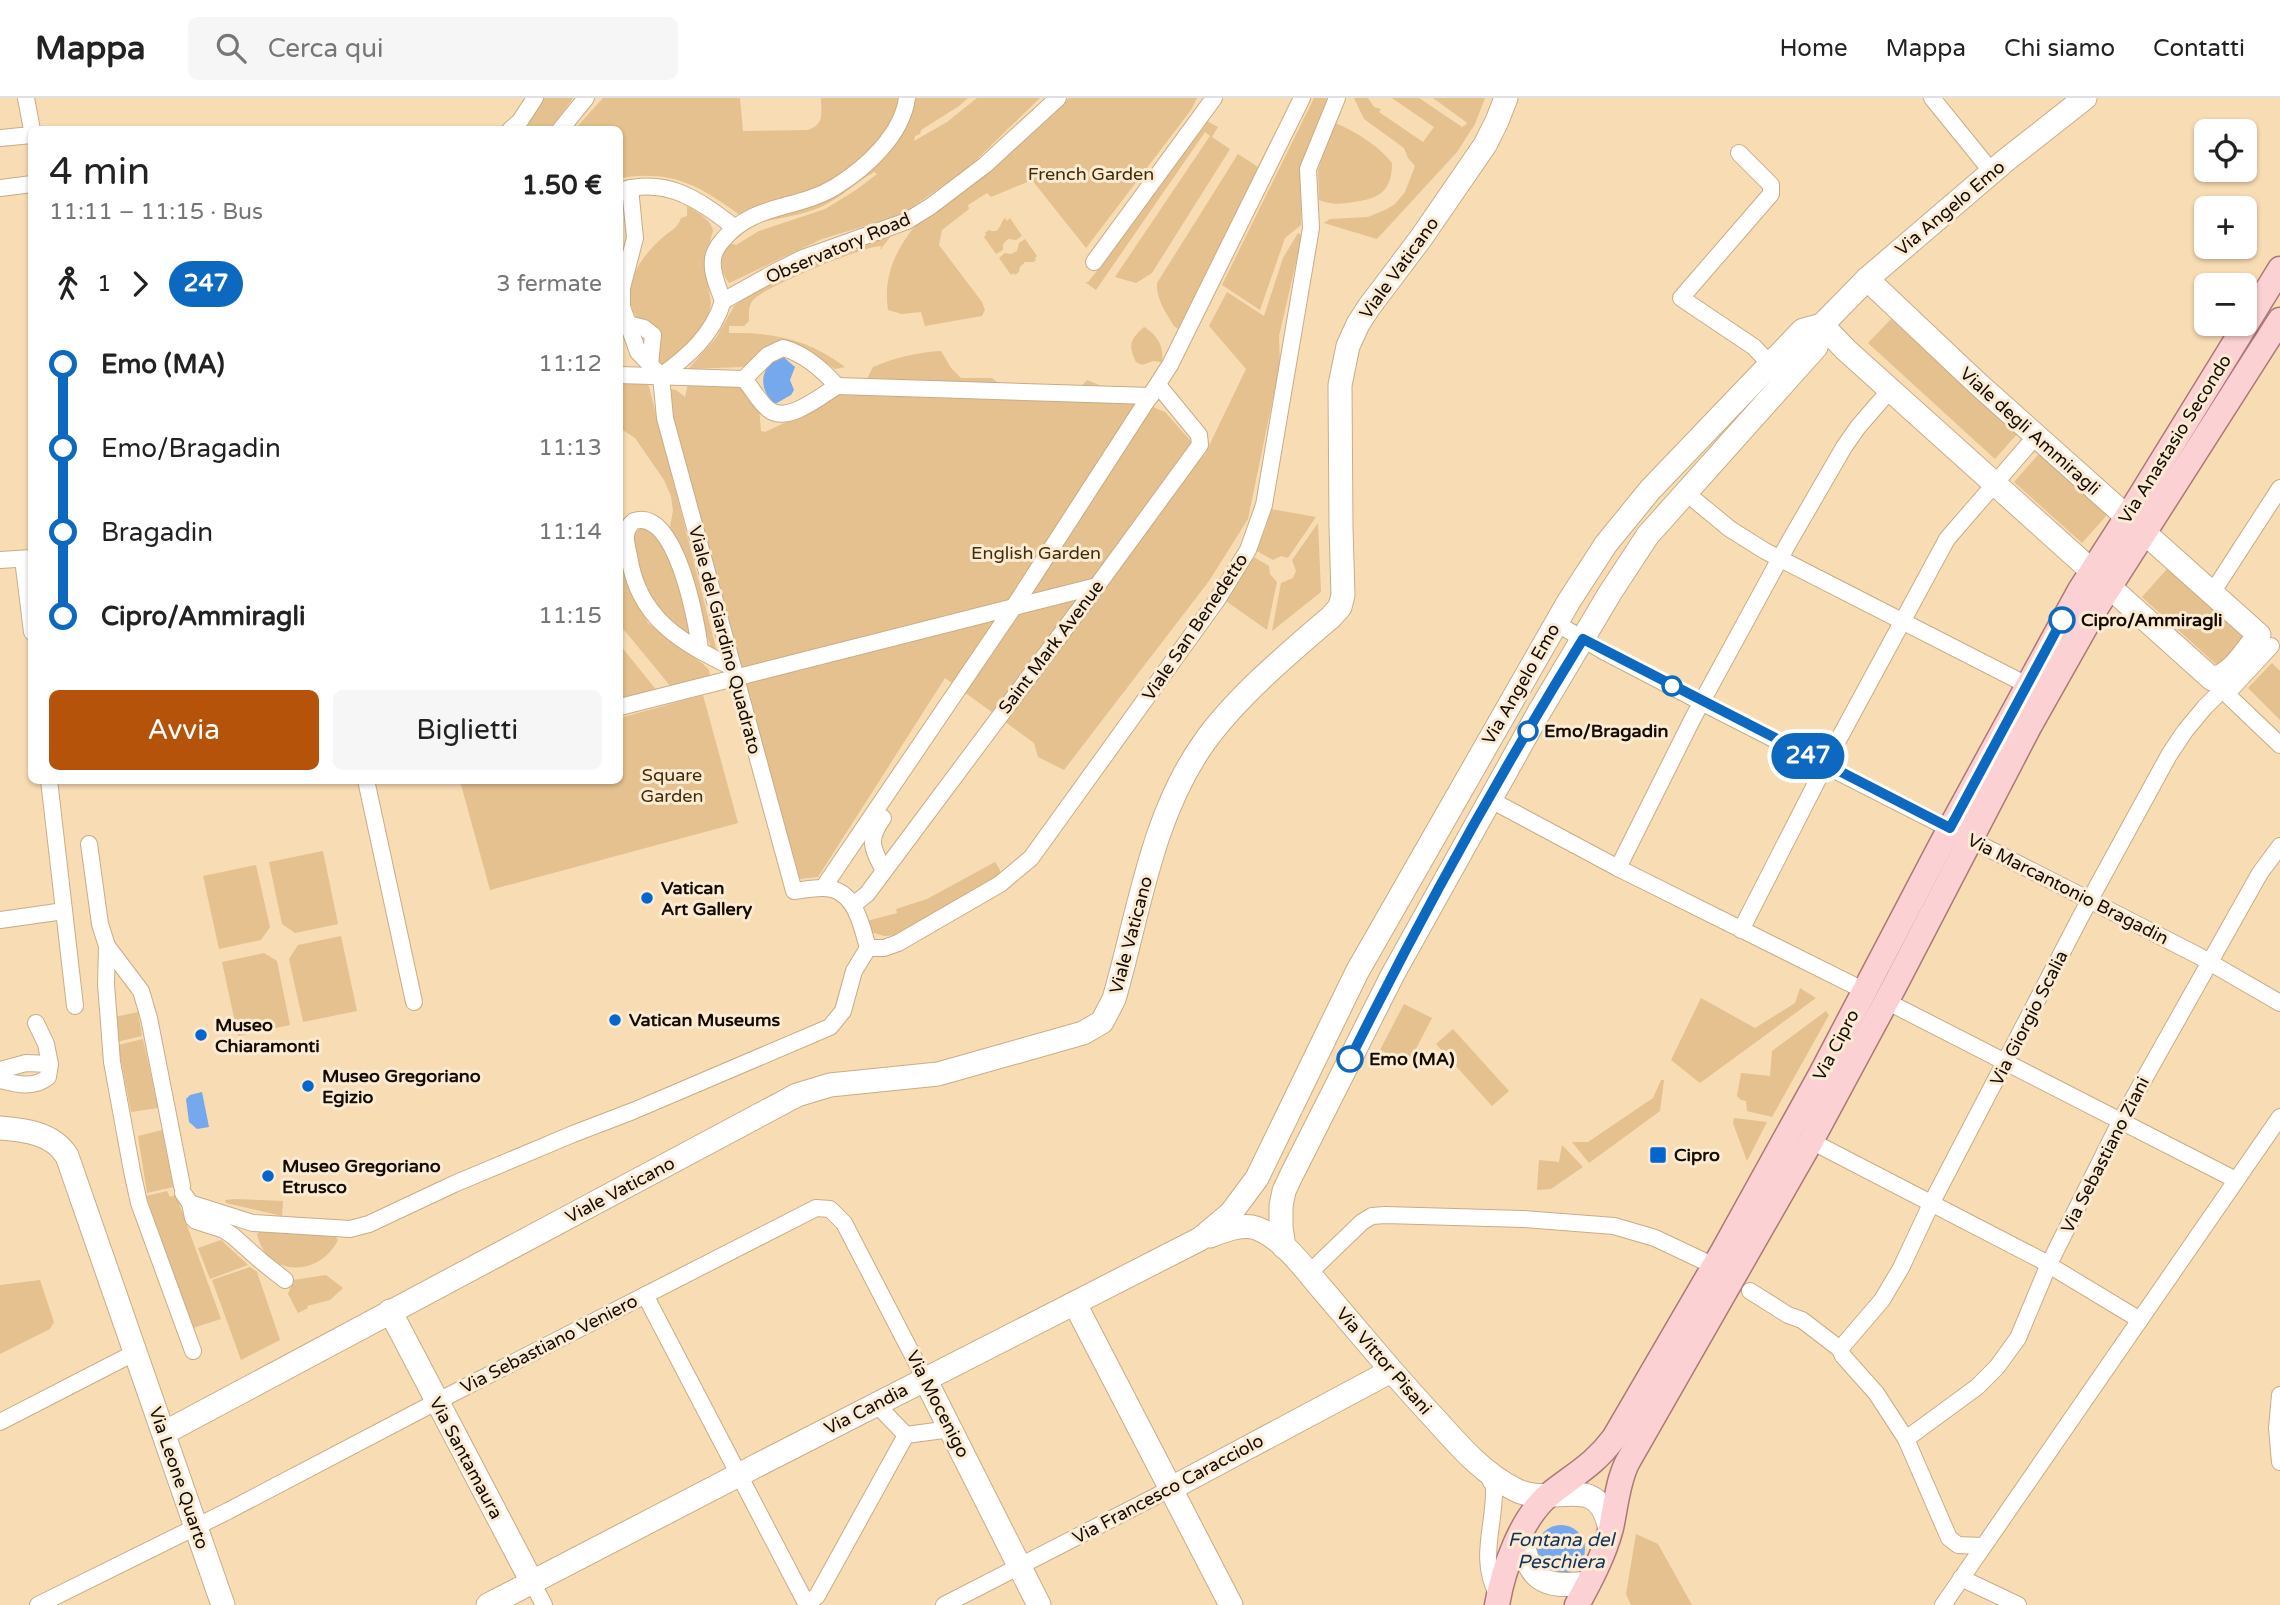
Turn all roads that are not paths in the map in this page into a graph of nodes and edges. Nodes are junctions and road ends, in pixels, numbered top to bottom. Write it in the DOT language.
graph roads {
  1 [pos="26,98"];
  2 [pos="534,98"];
  3 [pos="586,98"];
  4 [pos="907,98"];
  5 [pos="1058,98"];
  6 [pos="1214,98"];
  7 [pos="1302,98"];
  8 [pos="1337,98"];
  9 [pos="1506,98"];
  10 [pos="1933,98"];
  11 [pos="2085,98"];
  12 [pos="31,126"];
  13 [pos="514,126"];
  14 [pos="563,126"];
  15 [pos="28,133"];
  16 [pos="0,138"];
  17 [pos="1739,153"];
  18 [pos="1992,172"];
  19 [pos="28,184"];
  20 [pos="0,188"];
  21 [pos="625,189"];
  22 [pos="734,227"];
  23 [pos="1094,262"];
  24 [pos="2280,269"];
  25 [pos="623,279"];
  26 [pos="1867,279"];
  27 [pos="723,301"];
  28 [pos="623,306"];
  29 [pos="2280,320"];
  30 [pos="1822,325"];
  31 [pos="1770,365"];
  32 [pos="656,371"];
  33 [pos="623,375"];
  34 [pos="744,379"];
  35 [pos="837,386"];
  36 [pos="1154,390"];
  37 [pos="1890,390"];
  38 [pos="1775,393"];
  39 [pos="2036,436"];
  40 [pos="1994,484"];
  41 [pos="2280,488"];
  42 [pos="1685,492"];
  43 [pos="2135,526"];
  44 [pos="27,559"];
  45 [pos="1779,559"];
  46 [pos="0,560"];
  47 [pos="2091,571"];
  48 [pos="1097,586"];
  49 [pos="2109,587"];
  50 [pos="2212,593"];
  51 [pos="1013,608"];
  52 [pos="1903,621"];
  53 [pos="1556,623"];
  54 [pos="1583,639"];
  55 [pos="2270,645"];
  56 [pos="705,653"];
  57 [pos="734,672"];
  58 [pos="716,683"];
  59 [pos="2026,685"];
  60 [pos="2217,685"];
  61 [pos="963,700"];
  62 [pos="1701,702"];
  63 [pos="623,707"];
  64 [pos="2280,745"];
  65 [pos="1825,765"];
  66 [pos="49,784"];
  67 [pos="367,784"];
  68 [pos="1489,799"];
  69 [pos="1960,834"];
  70 [pos="89,844"];
  71 [pos="2280,846"];
  72 [pos="1618,868"];
  73 [pos="884,871"];
  74 [pos="823,888"];
  75 [pos="2090,900"];
  76 [pos="853,905"];
  77 [pos="64,911"];
  78 [pos="0,920"];
  79 [pos="1741,930"];
  80 [pos="107,946"];
  81 [pos="868,948"];
  82 [pos="2209,961"];
  83 [pos="1876,996"];
  84 [pos="414,1002"];
  85 [pos="2280,1003"];
  86 [pos="75,1006"];
  87 [pos="36,1023"];
  88 [pos="2006,1063"];
  89 [pos="50,1064"];
  90 [pos="0,1070"];
  91 [pos="0,1080"];
  92 [pos="1293,1101"];
  93 [pos="1323,1112"];
  94 [pos="2280,1116"];
  95 [pos="2121,1119"];
  96 [pos="0,1128"];
  97 [pos="1811,1141"];
  98 [pos="2236,1180"];
  99 [pos="185,1194"];
  100 [pos="1931,1204"];
  101 [pos="1237,1206"];
  102 [pos="830,1209"];
  103 [pos="1200,1239"];
  104 [pos="1284,1247"];
  105 [pos="2049,1264"];
  106 [pos="1714,1266"];
  107 [pos="1308,1273"];
  108 [pos="285,1280"];
  109 [pos="1750,1291"];
  110 [pos="645,1295"];
  111 [pos="1075,1304"];
  112 [pos="390,1311"];
  113 [pos="2140,1320"];
  114 [pos="1840,1349"];
  115 [pos="193,1351"];
  116 [pos="136,1352"];
  117 [pos="1391,1371"];
  118 [pos="925,1379"];
  119 [pos="2280,1395"];
  120 [pos="436,1402"];
  121 [pos="876,1404"];
  122 [pos="0,1422"];
  123 [pos="951,1429"];
  124 [pos="164,1433"];
  125 [pos="905,1435"];
  126 [pos="1906,1439"];
  127 [pos="2280,1462"];
  128 [pos="1486,1472"];
  129 [pos="738,1475"];
  130 [pos="1170,1489"];
  131 [pos="1549,1495"];
  132 [pos="195,1527"];
  133 [pos="1610,1531"];
  134 [pos="1521,1532"];
  135 [pos="1982,1546"];
  136 [pos="1020,1566"];
  137 [pos="533,1582"];
  138 [pos="1958,1582"];
  139 [pos="1589,1583"];
  140 [pos="1492,1602"];
  141 [pos="806,1604"];
  142 [pos="38,1605"];
  143 [pos="223,1605"];
  144 [pos="488,1605"];
  145 [pos="544,1605"];
  146 [pos="944,1605"];
  147 [pos="1039,1605"];
  148 [pos="1231,1605"];
  149 [pos="1577,1605"];
  150 [pos="1943,1605"];
  151 [pos="2018,1605"];
  1 -- 12 [label="street"];
  2 -- 13 [label="street"];
  3 -- 14 [label="street"];
  4 -- 22 [label="street"];
  5 -- 27 [label="street, Observatory Road"];
  6 -- 23 [label="street"];
  7 -- 36 [label="street"];
  8 -- 81 [label="street, Viale San Benedetto"];
  9 -- 112 [label="main road, Viale Vaticano"];
  10 -- 18 [label="street"];
  11 -- 18 [label="main road, Via Angelo Emo"];
  15 -- 16 [label="street"];
  17 -- 31 [label="street"];
  18 -- 26 [label="main road, Via Angelo Emo"];
  19 -- 20 [label="street"];
  21 -- 22 [label="street"];
  21 -- 25 [label="street"];
  22 -- 27 [label="street"];
  24 -- 43 [label="main road, Via Anastasio Secondo"];
  26 -- 30 [label="main road, Via Angelo Emo"];
  26 -- 39 [label="main road, Viale degli Ammiragli"];
  27 -- 32 [label="street"];
  28 -- 32 [label="street"];
  29 -- 43 [label="main road, Via Anastasio Secondo"];
  30 -- 31 [label="main road, Via Angelo Emo"];
  30 -- 37 [label="main road"];
  30 -- 38 [label="main road, Via Angelo Emo"];
  31 -- 38 [label="street"];
  31 -- 53 [label="main road, Via Angelo Emo"];
  32 -- 33 [label="street"];
  32 -- 34 [label="street"];
  32 -- 57 [label="street, Viale del Giardino Quadrato"];
  34 -- 35 [label="street"];
  34 -- 35 [label="street"];
  35 -- 36 [label="street"];
  36 -- 48 [label="street, Saint Mark Avenue"];
  36 -- 51 [label="street"];
  37 -- 40 [label="main road"];
  37 -- 45 [label="street"];
  38 -- 42 [label="main road, Via Angelo Emo"];
  39 -- 40 [label="street"];
  39 -- 43 [label="main road, Viale degli Ammiragli"];
  40 -- 47 [label="main road"];
  40 -- 52 [label="street"];
  41 -- 50 [label="street"];
  42 -- 45 [label="street"];
  42 -- 54 [label="main road, Via Angelo Emo"];
  43 -- 47 [label="main road, Via Anastasio Secondo"];
  43 -- 49 [label="main road, Via Anastasio Secondo"];
  43 -- 50 [label="main road, Viale degli Ammiragli"];
  44 -- 46 [label="street"];
  45 -- 52 [label="street"];
  45 -- 62 [label="street"];
  47 -- 49 [label="main road"];
  47 -- 59 [label="main road, Via Cipro"];
  48 -- 51 [label="street"];
  48 -- 73 [label="street, Saint Mark Avenue"];
  49 -- 60 [label="main road"];
  49 -- 69 [label="main road, Via Cipro"];
  50 -- 55 [label="main road, Viale degli Ammiragli"];
  51 -- 57 [label="street"];
  51 -- 74 [label="street"];
  52 -- 59 [label="street"];
  52 -- 65 [label="street"];
  53 -- 54 [label="street, Via Marcantonio Bragadin"];
  53 -- 92 [label="main road, Via Angelo Emo"];
  54 -- 62 [label="street, Via Marcantonio Bragadin"];
  54 -- 68 [label="main road, Via Angelo Emo"];
  55 -- 60 [label="main road, Viale degli Ammiragli"];
  56 -- 56 [label="street"];
  56 -- 57 [label="street"];
  56 -- 58 [label="street"];
  57 -- 58 [label="street"];
  57 -- 74 [label="street, Viale del Giardino Quadrato"];
  58 -- 63 [label="street"];
  59 -- 69 [label="main road, Via Cipro"];
  60 -- 64 [label="street"];
  60 -- 75 [label="street, Via Giorgio Scalia"];
  61 -- 73 [label="street"];
  62 -- 65 [label="street, Via Marcantonio Bragadin"];
  62 -- 72 [label="street"];
  65 -- 69 [label="street, Via Marcantonio Bragadin"];
  65 -- 79 [label="street"];
  66 -- 77 [label="street"];
  67 -- 84 [label="street"];
  68 -- 72 [label="street"];
  68 -- 93 [label="main road, Via Angelo Emo"];
  69 -- 75 [label="street, Via Marcantonio Bragadin"];
  69 -- 83 [label="main road, Via Cipro"];
  70 -- 80 [label="street"];
  71 -- 82 [label="street, Via Sebastiano Ziani"];
  72 -- 79 [label="street"];
  73 -- 76 [label="street, Saint Mark Avenue"];
  74 -- 76 [label="street, Viale del Giardino Quadrato"];
  75 -- 82 [label="street, Via Marcantonio Bragadin"];
  75 -- 88 [label="street, Via Giorgio Scalia"];
  76 -- 81 [label="street"];
  77 -- 78 [label="street"];
  77 -- 86 [label="street"];
  79 -- 83 [label="street"];
  80 -- 99 [label="street"];
  80 -- 115 [label="street"];
  81 -- 99 [label="street"];
  82 -- 85 [label="street, Via Marcantonio Bragadin"];
  82 -- 95 [label="street, Via Sebastiano Ziani"];
  83 -- 88 [label="street"];
  83 -- 97 [label="main road, Via Cipro"];
  83 -- 106 [label="main road, Via Cipro"];
  87 -- 89 [label="street"];
  88 -- 95 [label="street"];
  88 -- 100 [label="street, Via Giorgio Scalia"];
  89 -- 90 [label="street"];
  89 -- 91 [label="street"];
  92 -- 93 [label="street"];
  92 -- 101 [label="main road, Via Angelo Emo"];
  93 -- 104 [label="main road, Via Angelo Emo"];
  94 -- 98 [label="street"];
  95 -- 98 [label="street"];
  95 -- 105 [label="street, Via Sebastiano Ziani"];
  96 -- 116 [label="main road, Via Leone Quarto"];
  97 -- 100 [label="street"];
  97 -- 133 [label="main road, Via Cipro"];
  98 -- 113 [label="street"];
  99 -- 108 [label="street"];
  100 -- 105 [label="street"];
  100 -- 114 [label="street, Via Giorgio Scalia"];
  101 -- 103 [label="main road, Via Candia"];
  102 -- 110 [label="street, Via Sebastiano Veniero"];
  102 -- 118 [label="street, Via Mocenigo"];
  103 -- 104 [label="main road, Via Vittor Pisani"];
  103 -- 111 [label="main road, Via Candia"];
  104 -- 107 [label="main road, Via Vittor Pisani"];
  105 -- 113 [label="street"];
  105 -- 126 [label="street, Via Sebastiano Ziani"];
  106 -- 107 [label="street"];
  106 -- 131 [label="main road, Via Cipro"];
  107 -- 117 [label="main road, Via Vittor Pisani"];
  109 -- 114 [label="street"];
  110 -- 120 [label="street, Via Sebastiano Veniero"];
  110 -- 129 [label="street"];
  111 -- 118 [label="main road, Via Candia"];
  111 -- 130 [label="main road"];
  112 -- 120 [label="main road, Via Santamaura"];
  112 -- 124 [label="main road, Viale Vaticano"];
  113 -- 135 [label="street"];
  114 -- 126 [label="street"];
  116 -- 122 [label="street"];
  116 -- 124 [label="main road, Via Leone Quarto"];
  117 -- 128 [label="main road, Via Vittor Pisani"];
  117 -- 130 [label="main road, Via Francesco Caracciolo"];
  118 -- 121 [label="main road, Via Candia"];
  118 -- 123 [label="main road, Via Mocenigo"];
  119 -- 127 [label="street"];
  120 -- 132 [label="street, Via Sebastiano Veniero"];
  120 -- 137 [label="main road, Via Santamaura"];
  121 -- 125 [label="street"];
  121 -- 129 [label="main road, Via Candia"];
  123 -- 125 [label="street"];
  123 -- 136 [label="main road, Via Mocenigo"];
  124 -- 132 [label="main road, Via Leone Quarto"];
  125 -- 141 [label="street"];
  126 -- 135 [label="street"];
  128 -- 131 [label="main road, Via Vittor Pisani"];
  128 -- 140 [label="street"];
  129 -- 137 [label="main road, Via Candia"];
  129 -- 141 [label="street"];
  130 -- 136 [label="street, Via Francesco Caracciolo"];
  130 -- 148 [label="main road"];
  131 -- 133 [label="main road"];
  131 -- 134 [label="main road"];
  132 -- 142 [label="street, Via Sebastiano Veniero"];
  132 -- 143 [label="main road, Via Leone Quarto"];
  133 -- 139 [label="main road"];
  134 -- 139 [label="main road"];
  134 -- 140 [label="main road"];
  135 -- 138 [label="street"];
  136 -- 146 [label="street, Via Francesco Caracciolo"];
  136 -- 147 [label="main road, Via Mocenigo"];
  137 -- 144 [label="main road, Via Candia"];
  137 -- 145 [label="street, Via Santamaura"];
  138 -- 150 [label="street"];
  138 -- 151 [label="street"];
  139 -- 149 [label="main road"];
}
